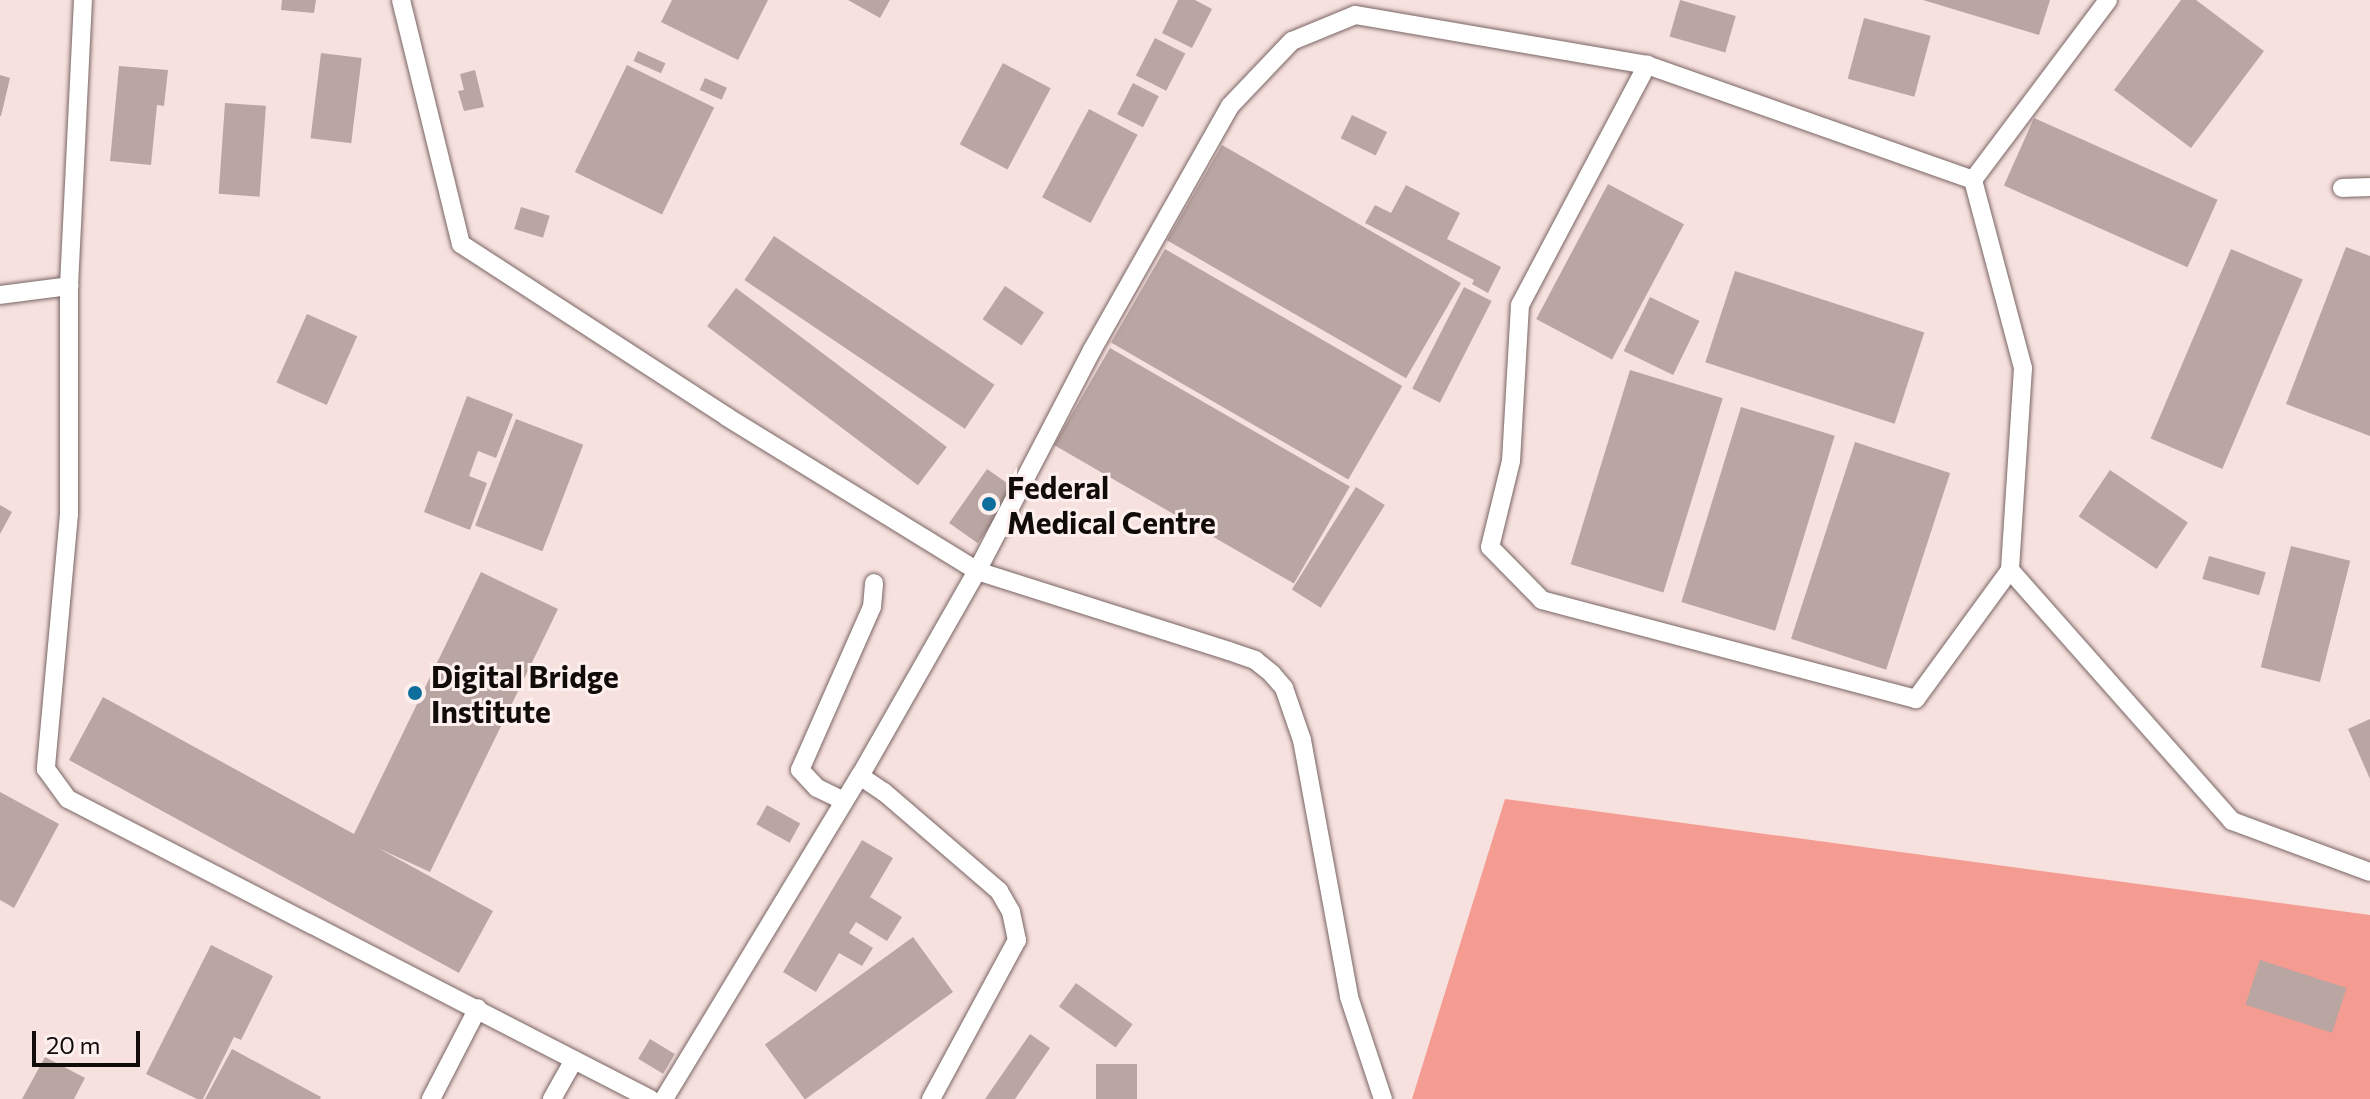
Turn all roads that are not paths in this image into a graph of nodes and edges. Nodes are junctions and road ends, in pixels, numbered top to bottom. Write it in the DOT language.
graph roads {
  1 [pos="83,0"];
  2 [pos="401,0"];
  3 [pos="2108,0"];
  4 [pos="1358,8"];
  5 [pos="1647,65"];
  6 [pos="1973,180"];
  7 [pos="2370,187"];
  8 [pos="2342,188"];
  9 [pos="69,286"];
  10 [pos="0,295"];
  11 [pos="2010,570"];
  12 [pos="977,571"];
  13 [pos="874,583"];
  14 [pos="860,776"];
  15 [pos="844,801"];
  16 [pos="2370,872"];
  17 [pos="478,1008"];
  18 [pos="574,1060"];
  19 [pos="431,1099"];
  20 [pos="552,1099"];
  21 [pos="650,1099"];
  22 [pos="664,1099"];
  23 [pos="931,1099"];
  24 [pos="1383,1099"];
  1 -- 9 [label="lane"];
  2 -- 12 [label="lane"];
  3 -- 6 [label="lane"];
  4 -- 5 [label="lane"];
  4 -- 12 [label="lane"];
  5 -- 6 [label="lane"];
  5 -- 11 [label="lane"];
  6 -- 11 [label="lane"];
  7 -- 8 [label="lane"];
  9 -- 10 [label="lane"];
  9 -- 17 [label="lane"];
  11 -- 16 [label="lane"];
  12 -- 14 [label="lane"];
  12 -- 24 [label="lane"];
  13 -- 15 [label="lane"];
  14 -- 15 [label="lane"];
  14 -- 23 [label="lane"];
  15 -- 22 [label="lane"];
  17 -- 18 [label="lane"];
  17 -- 19 [label="lane"];
  18 -- 20 [label="lane"];
  18 -- 21 [label="lane"];
}
